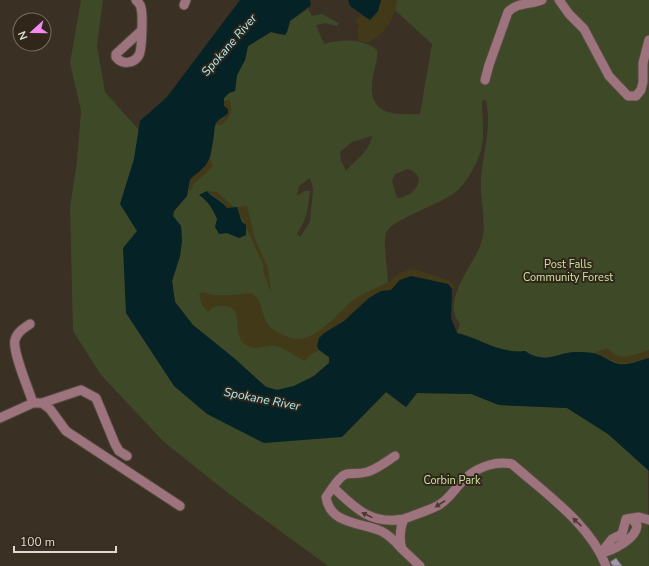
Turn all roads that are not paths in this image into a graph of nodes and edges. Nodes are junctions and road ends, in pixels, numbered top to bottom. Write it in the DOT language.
graph roads {
  1 [pos="136,0"];
  2 [pos="542,0"];
  3 [pos="559,0"];
  4 [pos="141,31"];
  5 [pos="649,40"];
  6 [pos="485,80"];
  7 [pos="30,324"];
  8 [pos="37,403"];
  9 [pos="0,418"];
  10 [pos="127,456"];
  11 [pos="395,456"];
  12 [pos="333,487"];
  13 [pos="180,506"];
  14 [pos="404,519"];
  15 [pos="649,520"];
  16 [pos="402,549"];
  17 [pos="601,553"];
  18 [pos="420,566"];
  19 [pos="606,566"];
  1 -- 4 [label="street"];
  2 -- 6 [label="street"];
  3 -- 5 [label="street"];
  7 -- 8 [label="street"];
  8 -- 9 [label="street"];
  8 -- 10 [label="street"];
  8 -- 13 [label="street"];
  11 -- 12 [label="street"];
  14 -- 12 [label="street, one-way"];
  12 -- 16 [label="street"];
  14 -- 16 [label="street"];
  17 -- 14 [label="street, one-way"];
  15 -- 17 [label="street"];
  16 -- 18 [label="street"];
  17 -- 19 [label="street"];
}
